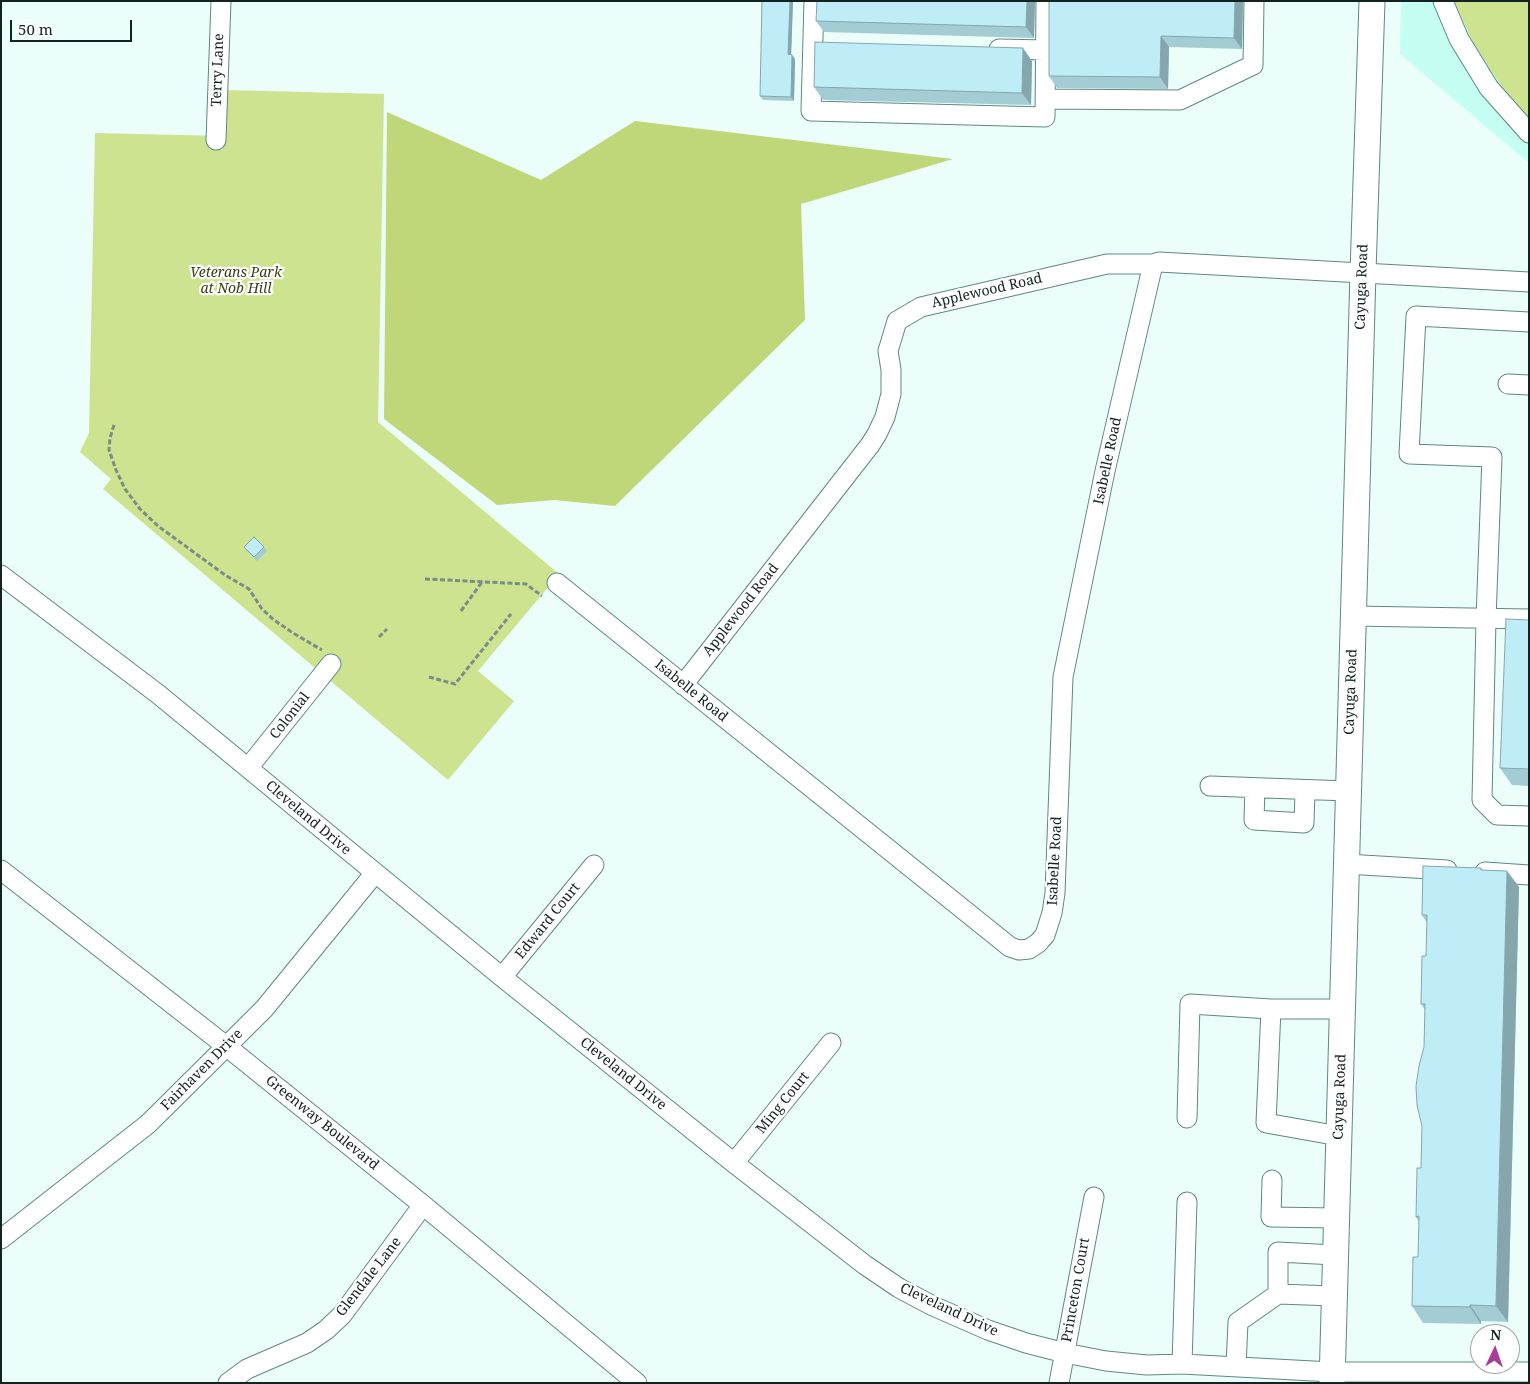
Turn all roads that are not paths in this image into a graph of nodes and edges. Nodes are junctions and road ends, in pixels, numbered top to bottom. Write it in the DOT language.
graph roads {
  1 [pos="221,1"];
  2 [pos="814,1"];
  3 [pos="1046,1"];
  4 [pos="1254,1"];
  5 [pos="1372,1"];
  6 [pos="1443,1"];
  7 [pos="813,42"];
  8 [pos="832,43"];
  9 [pos="978,48"];
  10 [pos="1046,50"];
  11 [pos="1045,99"];
  12 [pos="1529,133"];
  13 [pos="216,140"];
  14 [pos="1153,264"];
  15 [pos="1363,272"];
  16 [pos="1529,282"];
  17 [pos="1529,322"];
  18 [pos="1508,384"];
  19 [pos="1529,385"];
  20 [pos="1,575"];
  21 [pos="557,583"];
  22 [pos="1353,616"];
  23 [pos="1486,619"];
  24 [pos="1529,619"];
  25 [pos="328,658"];
  26 [pos="683,685"];
  27 [pos="248,768"];
  28 [pos="1210,786"];
  29 [pos="1255,788"];
  30 [pos="1305,790"];
  31 [pos="1348,791"];
  32 [pos="1529,816"];
  33 [pos="1346,864"];
  34 [pos="594,865"];
  35 [pos="1,870"];
  36 [pos="374,873"];
  37 [pos="1529,875"];
  38 [pos="502,977"];
  39 [pos="1271,1009"];
  40 [pos="1342,1009"];
  41 [pos="831,1043"];
  42 [pos="226,1046"];
  43 [pos="1187,1118"];
  44 [pos="1339,1136"];
  45 [pos="734,1162"];
  46 [pos="1272,1180"];
  47 [pos="1094,1198"];
  48 [pos="1187,1202"];
  49 [pos="423,1205"];
  50 [pos="1336,1218"];
  51 [pos="2,1237"];
  52 [pos="1335,1255"];
  53 [pos="1278,1294"];
  54 [pos="1334,1296"];
  55 [pos="1065,1353"];
  56 [pos="1182,1364"];
  57 [pos="1225,1372"];
  58 [pos="1529,1372"];
  59 [pos="1332,1377"];
  60 [pos="228,1383"];
  61 [pos="637,1383"];
  62 [pos="1059,1383"];
  1 -- 13 [label="street, Terry Lane"];
  2 -- 7 [label="street"];
  3 -- 10 [label="street"];
  4 -- 11 [label="street"];
  5 -- 15 [label="main road, Cayuga Road"];
  6 -- 12 [label="street"];
  7 -- 8 [label="street"];
  7 -- 11 [label="street"];
  9 -- 10 [label="street"];
  10 -- 11 [label="street"];
  14 -- 15 [label="street, Applewood Road"];
  14 -- 26 [label="street, Applewood Road"];
  14 -- 26 [label="street, Isabelle Road"];
  15 -- 16 [label="street, Applewood Road"];
  15 -- 22 [label="main road, Cayuga Road"];
  17 -- 23 [label="street"];
  18 -- 19 [label="street"];
  20 -- 27 [label="street, Cleveland Drive"];
  21 -- 26 [label="street, Isabelle Road"];
  22 -- 23 [label="street"];
  22 -- 31 [label="main road, Cayuga Road"];
  23 -- 24 [label="street"];
  23 -- 32 [label="street"];
  25 -- 27 [label="street, Colonial"];
  27 -- 36 [label="street, Cleveland Drive"];
  28 -- 29 [label="street"];
  29 -- 30 [label="street"];
  29 -- 30 [label="street"];
  30 -- 31 [label="street"];
  31 -- 33 [label="main road, Cayuga Road"];
  33 -- 37 [label="street"];
  33 -- 40 [label="main road, Cayuga Road"];
  34 -- 38 [label="street, Edward Court"];
  35 -- 42 [label="street, Greenway Boulevard"];
  36 -- 38 [label="street, Cleveland Drive"];
  36 -- 42 [label="street, Fairhaven Drive"];
  38 -- 45 [label="street, Cleveland Drive"];
  39 -- 40 [label="street"];
  39 -- 43 [label="street"];
  39 -- 44 [label="street"];
  40 -- 44 [label="main road, Cayuga Road"];
  41 -- 45 [label="street, Ming Court"];
  42 -- 49 [label="street, Greenway Boulevard"];
  42 -- 51 [label="street, Fairhaven Drive"];
  44 -- 50 [label="main road, Cayuga Road"];
  45 -- 55 [label="street, Cleveland Drive"];
  46 -- 50 [label="street"];
  47 -- 55 [label="street, Princeton Court"];
  48 -- 56 [label="street"];
  49 -- 60 [label="street, Glendale Lane"];
  49 -- 61 [label="street, Greenway Boulevard"];
  50 -- 52 [label="main road, Cayuga Road"];
  52 -- 53 [label="street"];
  52 -- 54 [label="main road, Cayuga Road"];
  53 -- 54 [label="street"];
  53 -- 57 [label="street"];
  54 -- 59 [label="main road, Cayuga Road"];
  55 -- 56 [label="street, Cleveland Drive"];
  55 -- 62 [label="street, Princeton Court"];
  56 -- 57 [label="street, Cleveland Drive"];
  57 -- 59 [label="street, Cleveland Drive"];
  58 -- 59 [label="street, Cleveland Drive"];
}
